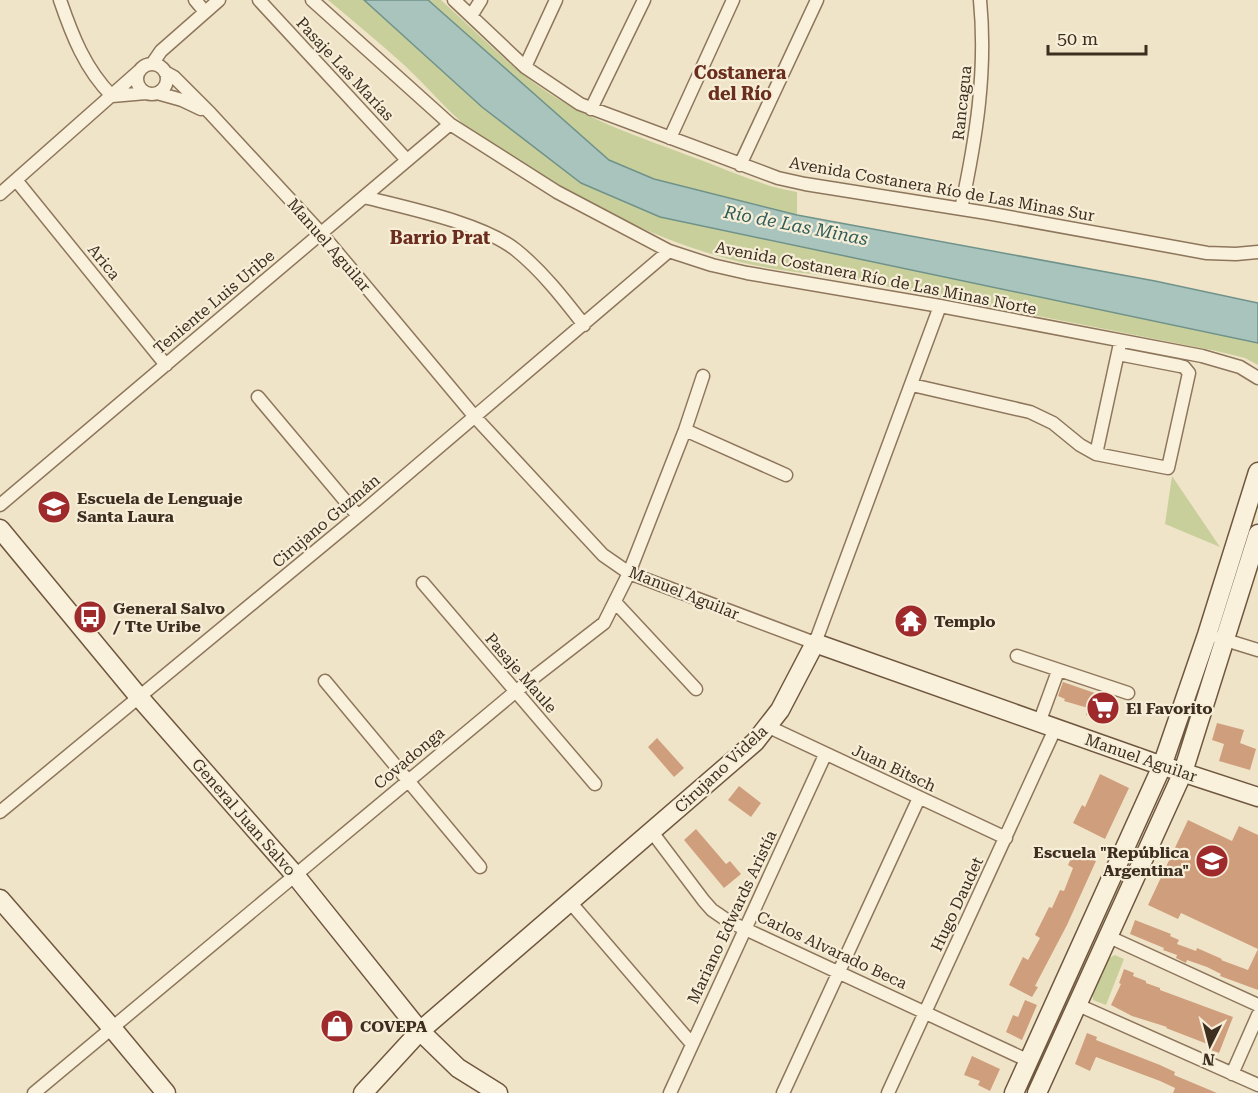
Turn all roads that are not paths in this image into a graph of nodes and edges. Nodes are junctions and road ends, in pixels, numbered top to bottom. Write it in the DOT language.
graph roads {
  1 [pos="60,0"];
  2 [pos="195,0"];
  3 [pos="219,0"];
  4 [pos="259,0"];
  5 [pos="312,0"];
  6 [pos="454,0"];
  7 [pos="481,0"];
  8 [pos="556,0"];
  9 [pos="644,0"];
  10 [pos="733,0"];
  11 [pos="817,0"];
  12 [pos="980,0"];
  13 [pos="205,12"];
  14 [pos="471,16"];
  15 [pos="152,64"];
  16 [pos="525,67"];
  17 [pos="139,71"];
  18 [pos="165,72"];
  19 [pos="151,93"];
  20 [pos="112,96"];
  21 [pos="591,109"];
  22 [pos="210,113"];
  23 [pos="450,124"];
  24 [pos="670,138"];
  25 [pos="407,160"];
  26 [pos="740,165"];
  27 [pos="16,180"];
  28 [pos="0,194"];
  29 [pos="364,197"];
  30 [pos="961,209"];
  31 [pos="321,233"];
  32 [pos="669,250"];
  33 [pos="1258,252"];
  34 [pos="940,306"];
  35 [pos="584,325"];
  36 [pos="1119,347"];
  37 [pos="166,364"];
  38 [pos="703,376"];
  39 [pos="1258,378"];
  40 [pos="912,385"];
  41 [pos="258,397"];
  42 [pos="475,417"];
  43 [pos="685,430"];
  44 [pos="1096,453"];
  45 [pos="1258,472"];
  46 [pos="786,475"];
  47 [pos="0,505"];
  48 [pos="358,516"];
  49 [pos="0,529"];
  50 [pos="1258,534"];
  51 [pos="629,573"];
  52 [pos="423,584"];
  53 [pos="615,602"];
  54 [pos="1207,635"];
  55 [pos="1225,640"];
  56 [pos="814,643"];
  57 [pos="1258,650"];
  58 [pos="1017,656"];
  59 [pos="1058,671"];
  60 [pos="325,681"];
  61 [pos="696,689"];
  62 [pos="515,692"];
  63 [pos="1128,693"];
  64 [pos="139,697"];
  65 [pos="1047,726"];
  66 [pos="769,727"];
  67 [pos="825,754"];
  68 [pos="1162,766"];
  69 [pos="1183,772"];
  70 [pos="408,781"];
  71 [pos="595,784"];
  72 [pos="1258,797"];
  73 [pos="919,798"];
  74 [pos="0,812"];
  75 [pos="652,832"];
  76 [pos="1006,838"];
  77 [pos="480,867"];
  78 [pos="295,875"];
  79 [pos="0,899"];
  80 [pos="570,902"];
  81 [pos="744,928"];
  82 [pos="1107,936"];
  83 [pos="840,972"];
  84 [pos="1078,1005"];
  85 [pos="1258,1005"];
  86 [pos="926,1011"];
  87 [pos="1258,1015"];
  88 [pos="112,1028"];
  89 [pos="420,1031"];
  90 [pos="692,1044"];
  91 [pos="1029,1061"];
  92 [pos="1232,1074"];
  93 [pos="1258,1085"];
  94 [pos="34,1093"];
  95 [pos="166,1093"];
  96 [pos="363,1093"];
  97 [pos="498,1093"];
  98 [pos="670,1093"];
  99 [pos="783,1093"];
  100 [pos="888,1093"];
  101 [pos="1014,1093"];
  102 [pos="1037,1093"];
  1 -- 20 [label="street"];
  2 -- 13 [label="street"];
  3 -- 13 [label="street"];
  4 -- 25 [label="street, Pasaje Las Marías"];
  5 -- 23 [label="street, Avenida Costanera Río de Las Minas Norte"];
  6 -- 14 [label="street, Avenida Costanera Río de Las Minas Sur"];
  7 -- 14 [label="street"];
  8 -- 16 [label="street"];
  9 -- 21 [label="street"];
  10 -- 24 [label="street"];
  11 -- 26 [label="street"];
  12 -- 30 [label="street, Rancagua"];
  13 -- 15 [label="street"];
  14 -- 16 [label="street, Avenida Costanera Río de Las Minas Sur"];
  15 -- 17 [label="street"];
  15 -- 18 [label="street"];
  16 -- 21 [label="street, Avenida Costanera Río de Las Minas Sur"];
  17 -- 19 [label="street"];
  17 -- 20 [label="street"];
  18 -- 19 [label="street"];
  18 -- 22 [label="street, Manuel Aguilar"];
  19 -- 20 [label="street"];
  19 -- 22 [label="street, Manuel Aguilar"];
  20 -- 27 [label="street"];
  21 -- 24 [label="street, Avenida Costanera Río de Las Minas Sur"];
  22 -- 31 [label="street, Manuel Aguilar"];
  23 -- 25 [label="street, Teniente Luis Uribe"];
  23 -- 32 [label="street, Avenida Costanera Río de Las Minas Norte"];
  24 -- 26 [label="street, Avenida Costanera Río de Las Minas Sur"];
  25 -- 29 [label="street, Teniente Luis Uribe"];
  26 -- 30 [label="street, Avenida Costanera Río de Las Minas Sur"];
  27 -- 28 [label="street"];
  27 -- 37 [label="street, Arica"];
  29 -- 31 [label="street, Teniente Luis Uribe"];
  29 -- 35 [label="street"];
  30 -- 33 [label="street, Avenida Costanera Río de Las Minas Sur"];
  31 -- 37 [label="street, Teniente Luis Uribe"];
  31 -- 42 [label="street, Manuel Aguilar"];
  32 -- 34 [label="street, Avenida Costanera Río de Las Minas Norte"];
  32 -- 35 [label="street, Cirujano Guzmán"];
  34 -- 36 [label="street, Avenida Costanera Río de Las Minas Norte"];
  34 -- 40 [label="street, Cirujano Videla"];
  35 -- 42 [label="street, Cirujano Guzmán"];
  36 -- 39 [label="street, Avenida Costanera Río de Las Minas Norte"];
  36 -- 44 [label="street"];
  36 -- 44 [label="street"];
  37 -- 47 [label="street, Teniente Luis Uribe"];
  38 -- 43 [label="street, Covadonga"];
  40 -- 44 [label="street"];
  40 -- 56 [label="street, Cirujano Videla"];
  41 -- 48 [label="street"];
  42 -- 48 [label="street, Cirujano Guzmán"];
  42 -- 51 [label="street, Manuel Aguilar"];
  43 -- 46 [label="street"];
  43 -- 51 [label="street, Covadonga"];
  45 -- 54 [label="street"];
  48 -- 64 [label="street, Cirujano Guzmán"];
  49 -- 64 [label="street, General Juan Salvo"];
  50 -- 55 [label="street"];
  51 -- 53 [label="street, Covadonga"];
  51 -- 56 [label="street, Manuel Aguilar"];
  52 -- 62 [label="street, Pasaje Maule"];
  53 -- 61 [label="street"];
  53 -- 62 [label="street, Covadonga"];
  54 -- 55 [label="street"];
  54 -- 68 [label="street"];
  55 -- 57 [label="street"];
  55 -- 69 [label="street"];
  56 -- 65 [label="street, Manuel Aguilar"];
  56 -- 66 [label="street, Cirujano Videla"];
  58 -- 59 [label="street"];
  59 -- 63 [label="street"];
  59 -- 65 [label="street, Hugo Daudet"];
  60 -- 70 [label="street"];
  62 -- 70 [label="street, Covadonga"];
  62 -- 71 [label="street, Pasaje Maule"];
  64 -- 74 [label="street, Cirujano Guzmán"];
  64 -- 78 [label="street, General Juan Salvo"];
  65 -- 68 [label="street, Manuel Aguilar"];
  65 -- 76 [label="street, Hugo Daudet"];
  66 -- 67 [label="street, Juan Bitsch"];
  66 -- 75 [label="street, Cirujano Videla"];
  67 -- 73 [label="street, Juan Bitsch"];
  67 -- 81 [label="street, Mariano Edwards Aristía"];
  68 -- 69 [label="street, Manuel Aguilar"];
  68 -- 91 [label="street"];
  69 -- 72 [label="street, Manuel Aguilar"];
  69 -- 82 [label="street"];
  70 -- 77 [label="street"];
  70 -- 78 [label="street, Covadonga"];
  73 -- 76 [label="street, Juan Bitsch"];
  73 -- 83 [label="street"];
  75 -- 80 [label="street, Cirujano Videla"];
  75 -- 81 [label="street, Carlos Alvarado Beca"];
  76 -- 86 [label="street, Hugo Daudet"];
  78 -- 88 [label="street, Covadonga"];
  78 -- 89 [label="street, General Juan Salvo"];
  79 -- 88 [label="street"];
  80 -- 89 [label="street, Cirujano Videla"];
  80 -- 90 [label="street"];
  81 -- 83 [label="street, Carlos Alvarado Beca"];
  81 -- 90 [label="street, Mariano Edwards Aristía"];
  82 -- 84 [label="street"];
  82 -- 85 [label="street"];
  83 -- 86 [label="street, Carlos Alvarado Beca"];
  83 -- 99 [label="street"];
  84 -- 92 [label="street"];
  84 -- 102 [label="street"];
  86 -- 91 [label="street, Carlos Alvarado Beca"];
  86 -- 100 [label="street, Hugo Daudet"];
  87 -- 92 [label="street"];
  88 -- 94 [label="street, Covadonga"];
  88 -- 95 [label="street"];
  89 -- 96 [label="street, Cirujano Videla"];
  89 -- 97 [label="street, General Juan Salvo"];
  90 -- 98 [label="street, Mariano Edwards Aristía"];
  91 -- 101 [label="street"];
  92 -- 93 [label="street"];
}
